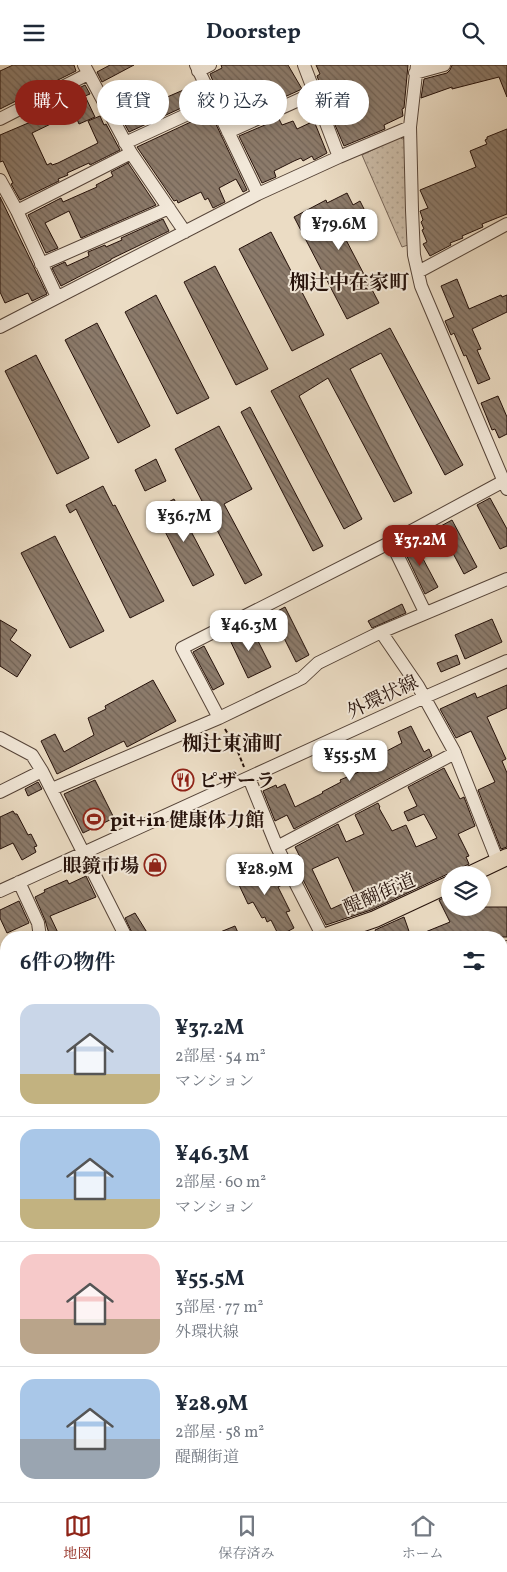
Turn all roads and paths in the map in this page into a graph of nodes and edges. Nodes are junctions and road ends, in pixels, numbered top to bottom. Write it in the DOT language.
graph roads {
  1 [pos="210,65"];
  2 [pos="304,65"];
  3 [pos="444,65"];
  4 [pos="197,68"];
  5 [pos="89,69"];
  6 [pos="416,69"];
  7 [pos="203,80"];
  8 [pos="309,80"];
  9 [pos="297,101"];
  10 [pos="0,119"];
  11 [pos="179,121"];
  12 [pos="225,125"];
  13 [pos="326,125"];
  14 [pos="410,127"];
  15 [pos="228,132"];
  16 [pos="128,148"];
  17 [pos="339,157"];
  18 [pos="2,186"];
  19 [pos="258,194"];
  20 [pos="169,208"];
  21 [pos="17,211"];
  22 [pos="507,224"];
  23 [pos="185,232"];
  24 [pos="41,264"];
  25 [pos="418,272"];
  26 [pos="57,297"];
  27 [pos="0,327"];
  28 [pos="505,485"];
  29 [pos="390,542"];
  30 [pos="507,579"];
  31 [pos="425,612"];
  32 [pos="381,632"];
  33 [pos="507,661"];
  34 [pos="425,697"];
  35 [pos="219,718"];
  36 [pos="0,738"];
  37 [pos="455,753"];
  38 [pos="42,771"];
  39 [pos="249,778"];
  40 [pos="52,789"];
  41 [pos="0,792"];
  42 [pos="277,847"];
  43 [pos="84,853"];
  44 [pos="502,859"];
  45 [pos="488,866"];
  46 [pos="19,882"];
  47 [pos="441,888"];
  48 [pos="0,891"];
  49 [pos="39,931"];
  50 [pos="123,931"];
  51 [pos="320,931"];
  52 [pos="340,931"];
  1 -- 4 [label="street"];
  2 -- 8 [label="street"];
  3 -- 6 [label="street"];
  4 -- 7 [label="street"];
  5 -- 10 [label="street"];
  5 -- 16 [label="street"];
  6 -- 14 [label="street"];
  9 -- 15 [label="street"];
  11 -- 16 [label="street"];
  12 -- 15 [label="street"];
  13 -- 17 [label="street"];
  14 -- 17 [label="street"];
  14 -- 25 [label="street"];
  15 -- 19 [label="street"];
  16 -- 20 [label="street"];
  16 -- 21 [label="street"];
  17 -- 19 [label="street"];
  18 -- 21 [label="street"];
  19 -- 23 [label="street"];
  20 -- 23 [label="street"];
  20 -- 24 [label="street"];
  21 -- 24 [label="street"];
  22 -- 25 [label="street"];
  23 -- 26 [label="street"];
  24 -- 26 [label="street"];
  25 -- 28 [label="street"];
  26 -- 27 [label="street"];
  28 -- 29 [label="street"];
  29 -- 31 [label="street"];
  29 -- 35 [label="street"];
  30 -- 31 [label="street"];
  31 -- 32 [label="street"];
  32 -- 34 [label="street"];
  32 -- 35 [label="street"];
  33 -- 34 [label="street, 外環状線"];
  34 -- 37 [label="street"];
  34 -- 39 [label="street, 外環状線"];
  35 -- 39 [label="path"];
  35 -- 40 [label="street"];
  36 -- 38 [label="street"];
  37 -- 42 [label="street"];
  37 -- 44 [label="street"];
  38 -- 40 [label="street"];
  38 -- 41 [label="street"];
  39 -- 42 [label="street"];
  39 -- 43 [label="street, 外環状線"];
  40 -- 43 [label="street"];
  42 -- 51 [label="street"];
  43 -- 46 [label="street, 外環状線"];
  43 -- 50 [label="street"];
  44 -- 45 [label="main road"];
  46 -- 48 [label="street, 外環状線"];
  46 -- 49 [label="street"];
  47 -- 52 [label="main road, 醍醐街道"];
}
